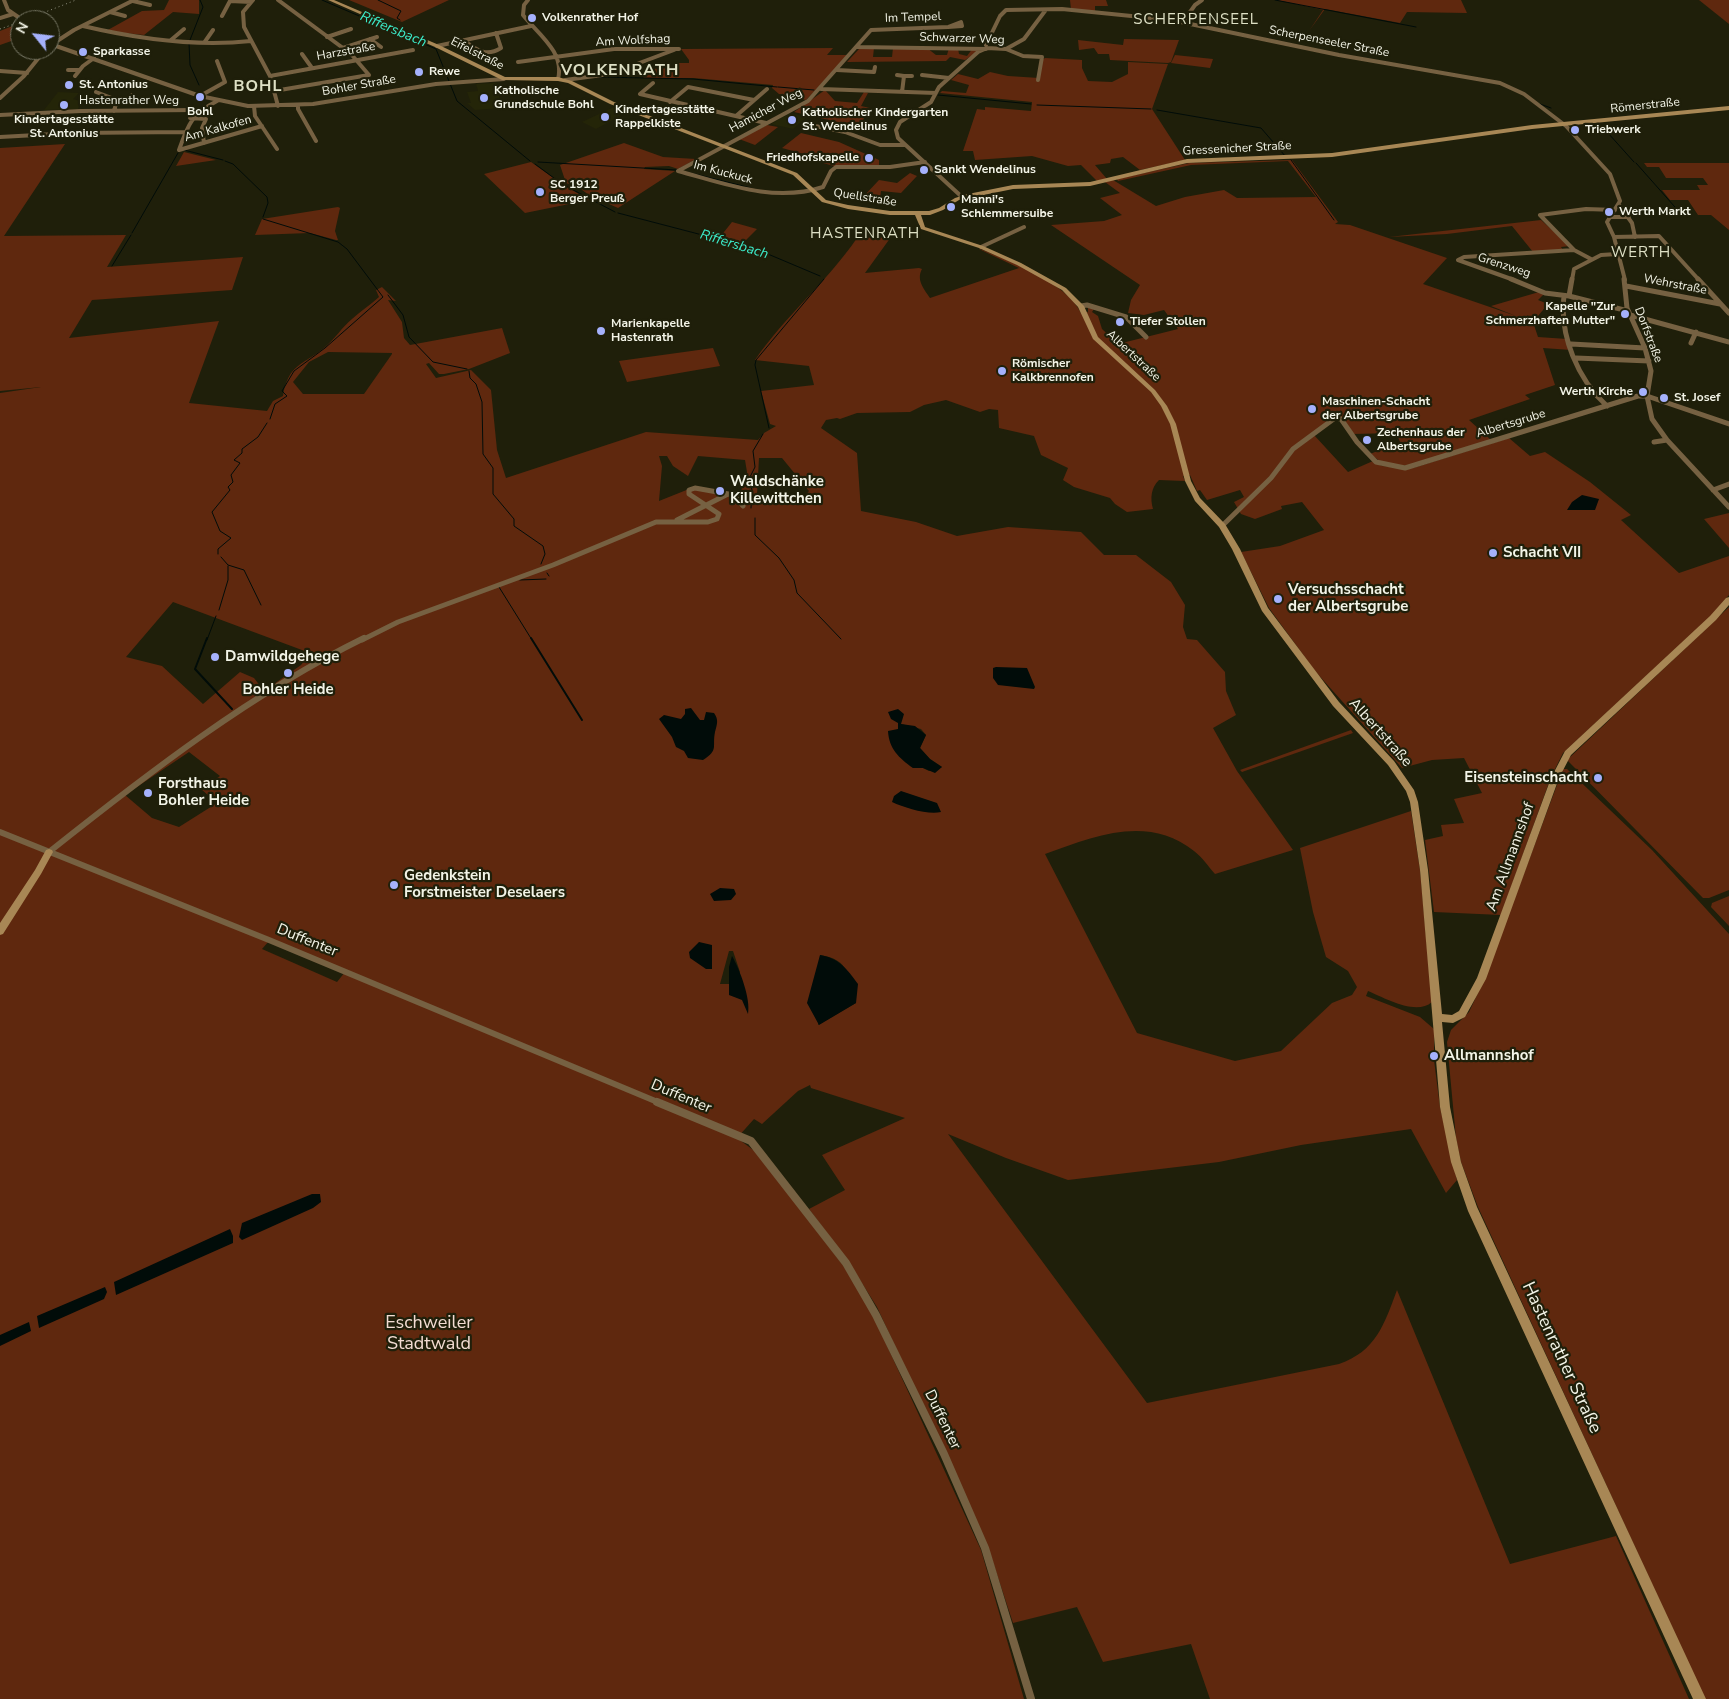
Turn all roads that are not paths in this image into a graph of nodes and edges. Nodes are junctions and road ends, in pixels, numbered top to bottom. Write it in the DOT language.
graph roads {
  1 [pos="4,0"];
  2 [pos="134,0"];
  3 [pos="230,0"];
  4 [pos="278,0"];
  5 [pos="330,0"];
  6 [pos="528,0"];
  7 [pos="1202,0"];
  8 [pos="252,1"];
  9 [pos="150,5"];
  10 [pos="10,11"];
  11 [pos="1045,11"];
  12 [pos="110,12"];
  13 [pos="125,16"];
  14 [pos="222,16"];
  15 [pos="1183,22"];
  16 [pos="83,26"];
  17 [pos="531,26"];
  18 [pos="948,27"];
  19 [pos="184,29"];
  20 [pos="351,29"];
  21 [pos="212,30"];
  22 [pos="496,33"];
  23 [pos="327,37"];
  24 [pos="377,37"];
  25 [pos="60,39"];
  26 [pos="370,39"];
  27 [pos="171,40"];
  28 [pos="251,40"];
  29 [pos="463,40"];
  30 [pos="204,43"];
  31 [pos="60,46"];
  32 [pos="437,46"];
  33 [pos="381,47"];
  34 [pos="857,47"];
  35 [pos="986,47"];
  36 [pos="343,48"];
  37 [pos="1006,49"];
  38 [pos="413,50"];
  39 [pos="302,54"];
  40 [pos="558,57"];
  41 [pos="94,58"];
  42 [pos="36,60"];
  43 [pos="358,60"];
  44 [pos="217,61"];
  45 [pos="518,62"];
  46 [pos="312,68"];
  47 [pos="68,70"];
  48 [pos="79,70"];
  49 [pos="838,70"];
  50 [pos="874,71"];
  51 [pos="0,72"];
  52 [pos="27,72"];
  53 [pos="897,75"];
  54 [pos="75,76"];
  55 [pos="270,76"];
  56 [pos="904,76"];
  57 [pos="912,76"];
  58 [pos="922,76"];
  59 [pos="949,78"];
  60 [pos="504,79"];
  61 [pos="558,79"];
  62 [pos="565,80"];
  63 [pos="1038,80"];
  64 [pos="653,83"];
  65 [pos="768,89"];
  66 [pos="821,89"];
  67 [pos="274,91"];
  68 [pos="96,92"];
  69 [pos="902,92"];
  70 [pos="936,93"];
  71 [pos="132,95"];
  72 [pos="200,96"];
  73 [pos="0,98"];
  74 [pos="117,100"];
  75 [pos="217,100"];
  76 [pos="754,100"];
  77 [pos="670,102"];
  78 [pos="298,105"];
  79 [pos="254,106"];
  80 [pos="278,106"];
  81 [pos="1729,108"];
  82 [pos="197,110"];
  83 [pos="114,111"];
  84 [pos="0,115"];
  85 [pos="736,116"];
  86 [pos="190,118"];
  87 [pos="766,124"];
  88 [pos="1564,124"];
  89 [pos="810,125"];
  90 [pos="262,126"];
  91 [pos="185,132"];
  92 [pos="0,137"];
  93 [pos="316,141"];
  94 [pos="204,143"];
  95 [pos="905,145"];
  96 [pos="723,146"];
  97 [pos="179,150"];
  98 [pos="278,150"];
  99 [pos="925,162"];
  100 [pos="814,191"];
  101 [pos="962,197"];
  102 [pos="1619,206"];
  103 [pos="1615,210"];
  104 [pos="918,214"];
  105 [pos="1609,217"];
  106 [pos="1629,217"];
  107 [pos="1024,227"];
  108 [pos="1613,235"];
  109 [pos="1635,237"];
  110 [pos="981,247"];
  111 [pos="1574,250"];
  112 [pos="1617,254"];
  113 [pos="1591,259"];
  114 [pos="1626,286"];
  115 [pos="1566,296"];
  116 [pos="1721,304"];
  117 [pos="1081,306"];
  118 [pos="1629,312"];
  119 [pos="1729,313"];
  120 [pos="1696,332"];
  121 [pos="1146,337"];
  122 [pos="1729,342"];
  123 [pos="1570,344"];
  124 [pos="1691,344"];
  125 [pos="1645,348"];
  126 [pos="1576,358"];
  127 [pos="1649,361"];
  128 [pos="1648,396"];
  129 [pos="1607,406"];
  130 [pos="1729,424"];
  131 [pos="1667,440"];
  132 [pos="1654,442"];
  133 [pos="1729,484"];
  134 [pos="1713,490"];
  135 [pos="728,494"];
  136 [pos="708,506"];
  137 [pos="743,506"];
  138 [pos="1729,507"];
  139 [pos="676,520"];
  140 [pos="1222,526"];
  141 [pos="1729,600"];
  142 [pos="0,832"];
  143 [pos="49,852"];
  144 [pos="0,931"];
  145 [pos="1437,1018"];
  146 [pos="1031,1699"];
  147 [pos="1700,1699"];
  1 -- 10 [label="street"];
  2 -- 9 [label="street"];
  2 -- 12 [label="street"];
  3 -- 8 [label="street"];
  3 -- 14 [label="street"];
  4 -- 23 [label="street"];
  5 -- 32 [label="main road, Eifelstraße"];
  6 -- 17 [label="street"];
  7 -- 15 [label="street"];
  8 -- 28 [label="street"];
  11 -- 15 [label="street, Scherpenseeler Straße"];
  11 -- 35 [label="street, Scherpenseeler Straße"];
  11 -- 37 [label="street"];
  12 -- 13 [label="street"];
  12 -- 16 [label="street"];
  15 -- 88 [label="street, Scherpenseeler Straße"];
  16 -- 25 [label="street"];
  16 -- 27 [label="street"];
  17 -- 22 [label="street"];
  17 -- 40 [label="street"];
  18 -- 34 [label="street, Im Tempel"];
  19 -- 27 [label="street"];
  20 -- 23 [label="street"];
  21 -- 30 [label="street"];
  22 -- 29 [label="street"];
  22 -- 29 [label="street"];
  23 -- 36 [label="street"];
  24 -- 26 [label="street"];
  26 -- 33 [label="street"];
  26 -- 36 [label="street"];
  27 -- 30 [label="street"];
  28 -- 30 [label="street"];
  28 -- 55 [label="street"];
  29 -- 32 [label="street"];
  31 -- 41 [label="street, Bohler Straße"];
  32 -- 60 [label="main road, Eifelstraße"];
  34 -- 35 [label="street, Schwarzer Weg"];
  34 -- 49 [label="street, Hamicher Weg"];
  35 -- 37 [label="street, Schwarzer Weg"];
  35 -- 59 [label="street"];
  36 -- 43 [label="street"];
  37 -- 63 [label="street, Schwarzer Weg"];
  38 -- 43 [label="street, Harzstraße"];
  39 -- 46 [label="street, Harzstraße"];
  40 -- 45 [label="street, Am Wolfshag"];
  40 -- 61 [label="street"];
  40 -- 62 [label="street, Am Wolfshag"];
  41 -- 48 [label="street"];
  41 -- 72 [label="street, Bohler Straße"];
  42 -- 52 [label="street"];
  43 -- 46 [label="street, Harzstraße"];
  43 -- 67 [label="street"];
  44 -- 72 [label="street"];
  46 -- 55 [label="street, Harzstraße"];
  47 -- 48 [label="street"];
  48 -- 54 [label="street"];
  49 -- 50 [label="street"];
  49 -- 66 [label="street, Hamicher Weg"];
  51 -- 52 [label="street"];
  52 -- 73 [label="street"];
  53 -- 56 [label="street"];
  55 -- 67 [label="street"];
  56 -- 57 [label="street"];
  56 -- 69 [label="street"];
  58 -- 59 [label="street"];
  59 -- 70 [label="street"];
  60 -- 61 [label="main road, Bohler Straße"];
  60 -- 78 [label="street, Bohler Straße"];
  61 -- 62 [label="main road, Quellstraße"];
  62 -- 96 [label="main road, Quellstraße"];
  64 -- 77 [label="street"];
  65 -- 76 [label="street"];
  66 -- 69 [label="street"];
  66 -- 87 [label="street, Hamicher Weg"];
  67 -- 80 [label="street"];
  68 -- 74 [label="street"];
  69 -- 70 [label="street"];
  70 -- 95 [label="street"];
  71 -- 74 [label="street"];
  72 -- 75 [label="street, Bohler Straße"];
  74 -- 83 [label="street"];
  75 -- 79 [label="street, Bohler Straße"];
  75 -- 82 [label="street, Hastenrather Weg"];
  76 -- 77 [label="street"];
  76 -- 85 [label="street"];
  77 -- 85 [label="street"];
  78 -- 80 [label="street, Bohler Straße"];
  78 -- 93 [label="street"];
  79 -- 80 [label="street, Bohler Straße"];
  79 -- 90 [label="street, Am Kalkofen"];
  81 -- 88 [label="main road, Römerstraße"];
  82 -- 83 [label="street, Hastenrather Weg"];
  82 -- 86 [label="street, Hastenrather Weg"];
  83 -- 84 [label="street, Hastenrather Weg"];
  85 -- 87 [label="street"];
  86 -- 91 [label="street, Hastenrather Weg"];
  86 -- 94 [label="street"];
  87 -- 96 [label="street, Hamicher Weg"];
  88 -- 101 [label="main road, Gressenicher Straße"];
  88 -- 102 [label="street, Scherpenseeler Straße"];
  89 -- 95 [label="street"];
  90 -- 94 [label="street, Am Kalkofen"];
  90 -- 98 [label="street, Am Kalkofen"];
  91 -- 92 [label="street"];
  91 -- 97 [label="street, Hastenrather Weg"];
  94 -- 97 [label="street, Am Kalkofen"];
  95 -- 99 [label="street"];
  96 -- 100 [label="main road, Quellstraße"];
  96 -- 100 [label="street, Im Kuckuck"];
  99 -- 100 [label="street, Quellstraße"];
  99 -- 101 [label="street"];
  100 -- 104 [label="main road, Quellstraße"];
  101 -- 104 [label="main road, Gressenicher Straße"];
  102 -- 103 [label="street"];
  102 -- 106 [label="street"];
  103 -- 105 [label="street"];
  103 -- 111 [label="street"];
  104 -- 110 [label="main road, Albertstraße"];
  105 -- 106 [label="street"];
  105 -- 108 [label="street, Dorfstraße"];
  106 -- 109 [label="street"];
  107 -- 110 [label="street"];
  108 -- 109 [label="street"];
  108 -- 112 [label="street, Dorfstraße"];
  109 -- 116 [label="street"];
  110 -- 117 [label="main road, Albertstraße"];
  111 -- 113 [label="street"];
  111 -- 115 [label="street, Grenzweg"];
  112 -- 113 [label="street"];
  112 -- 114 [label="street, Dorfstraße"];
  113 -- 115 [label="street"];
  114 -- 116 [label="street, Wehrstraße"];
  114 -- 118 [label="street, Dorfstraße"];
  115 -- 118 [label="street, Grenzweg"];
  115 -- 123 [label="street"];
  116 -- 119 [label="street"];
  117 -- 121 [label="street"];
  117 -- 140 [label="main road, Albertstraße"];
  118 -- 120 [label="street, Grenzweg"];
  118 -- 125 [label="street, Dorfstraße"];
  120 -- 122 [label="street, Grenzweg"];
  120 -- 124 [label="street"];
  123 -- 125 [label="street"];
  123 -- 126 [label="street"];
  125 -- 127 [label="street, Dorfstraße"];
  126 -- 127 [label="street"];
  126 -- 129 [label="street"];
  127 -- 128 [label="street, Dorfstraße"];
  128 -- 129 [label="street, Albertsgrube"];
  128 -- 130 [label="street"];
  128 -- 131 [label="street, Dorfstraße"];
  129 -- 140 [label="street, Albertsgrube"];
  131 -- 132 [label="street"];
  131 -- 134 [label="street, Dorfstraße"];
  133 -- 134 [label="street"];
  134 -- 138 [label="street, Dorfstraße"];
  135 -- 136 [label="street"];
  135 -- 136 [label="street"];
  135 -- 137 [label="street"];
  136 -- 139 [label="street"];
  136 -- 139 [label="street"];
  139 -- 143 [label="street"];
  140 -- 145 [label="main road, Albertstraße"];
  141 -- 145 [label="main road, Am Allmannshof"];
  142 -- 143 [label="street, Duffenter"];
  143 -- 144 [label="main road"];
  143 -- 146 [label="street, Duffenter"];
  145 -- 147 [label="main road, Hastenrather Straße"];
}
